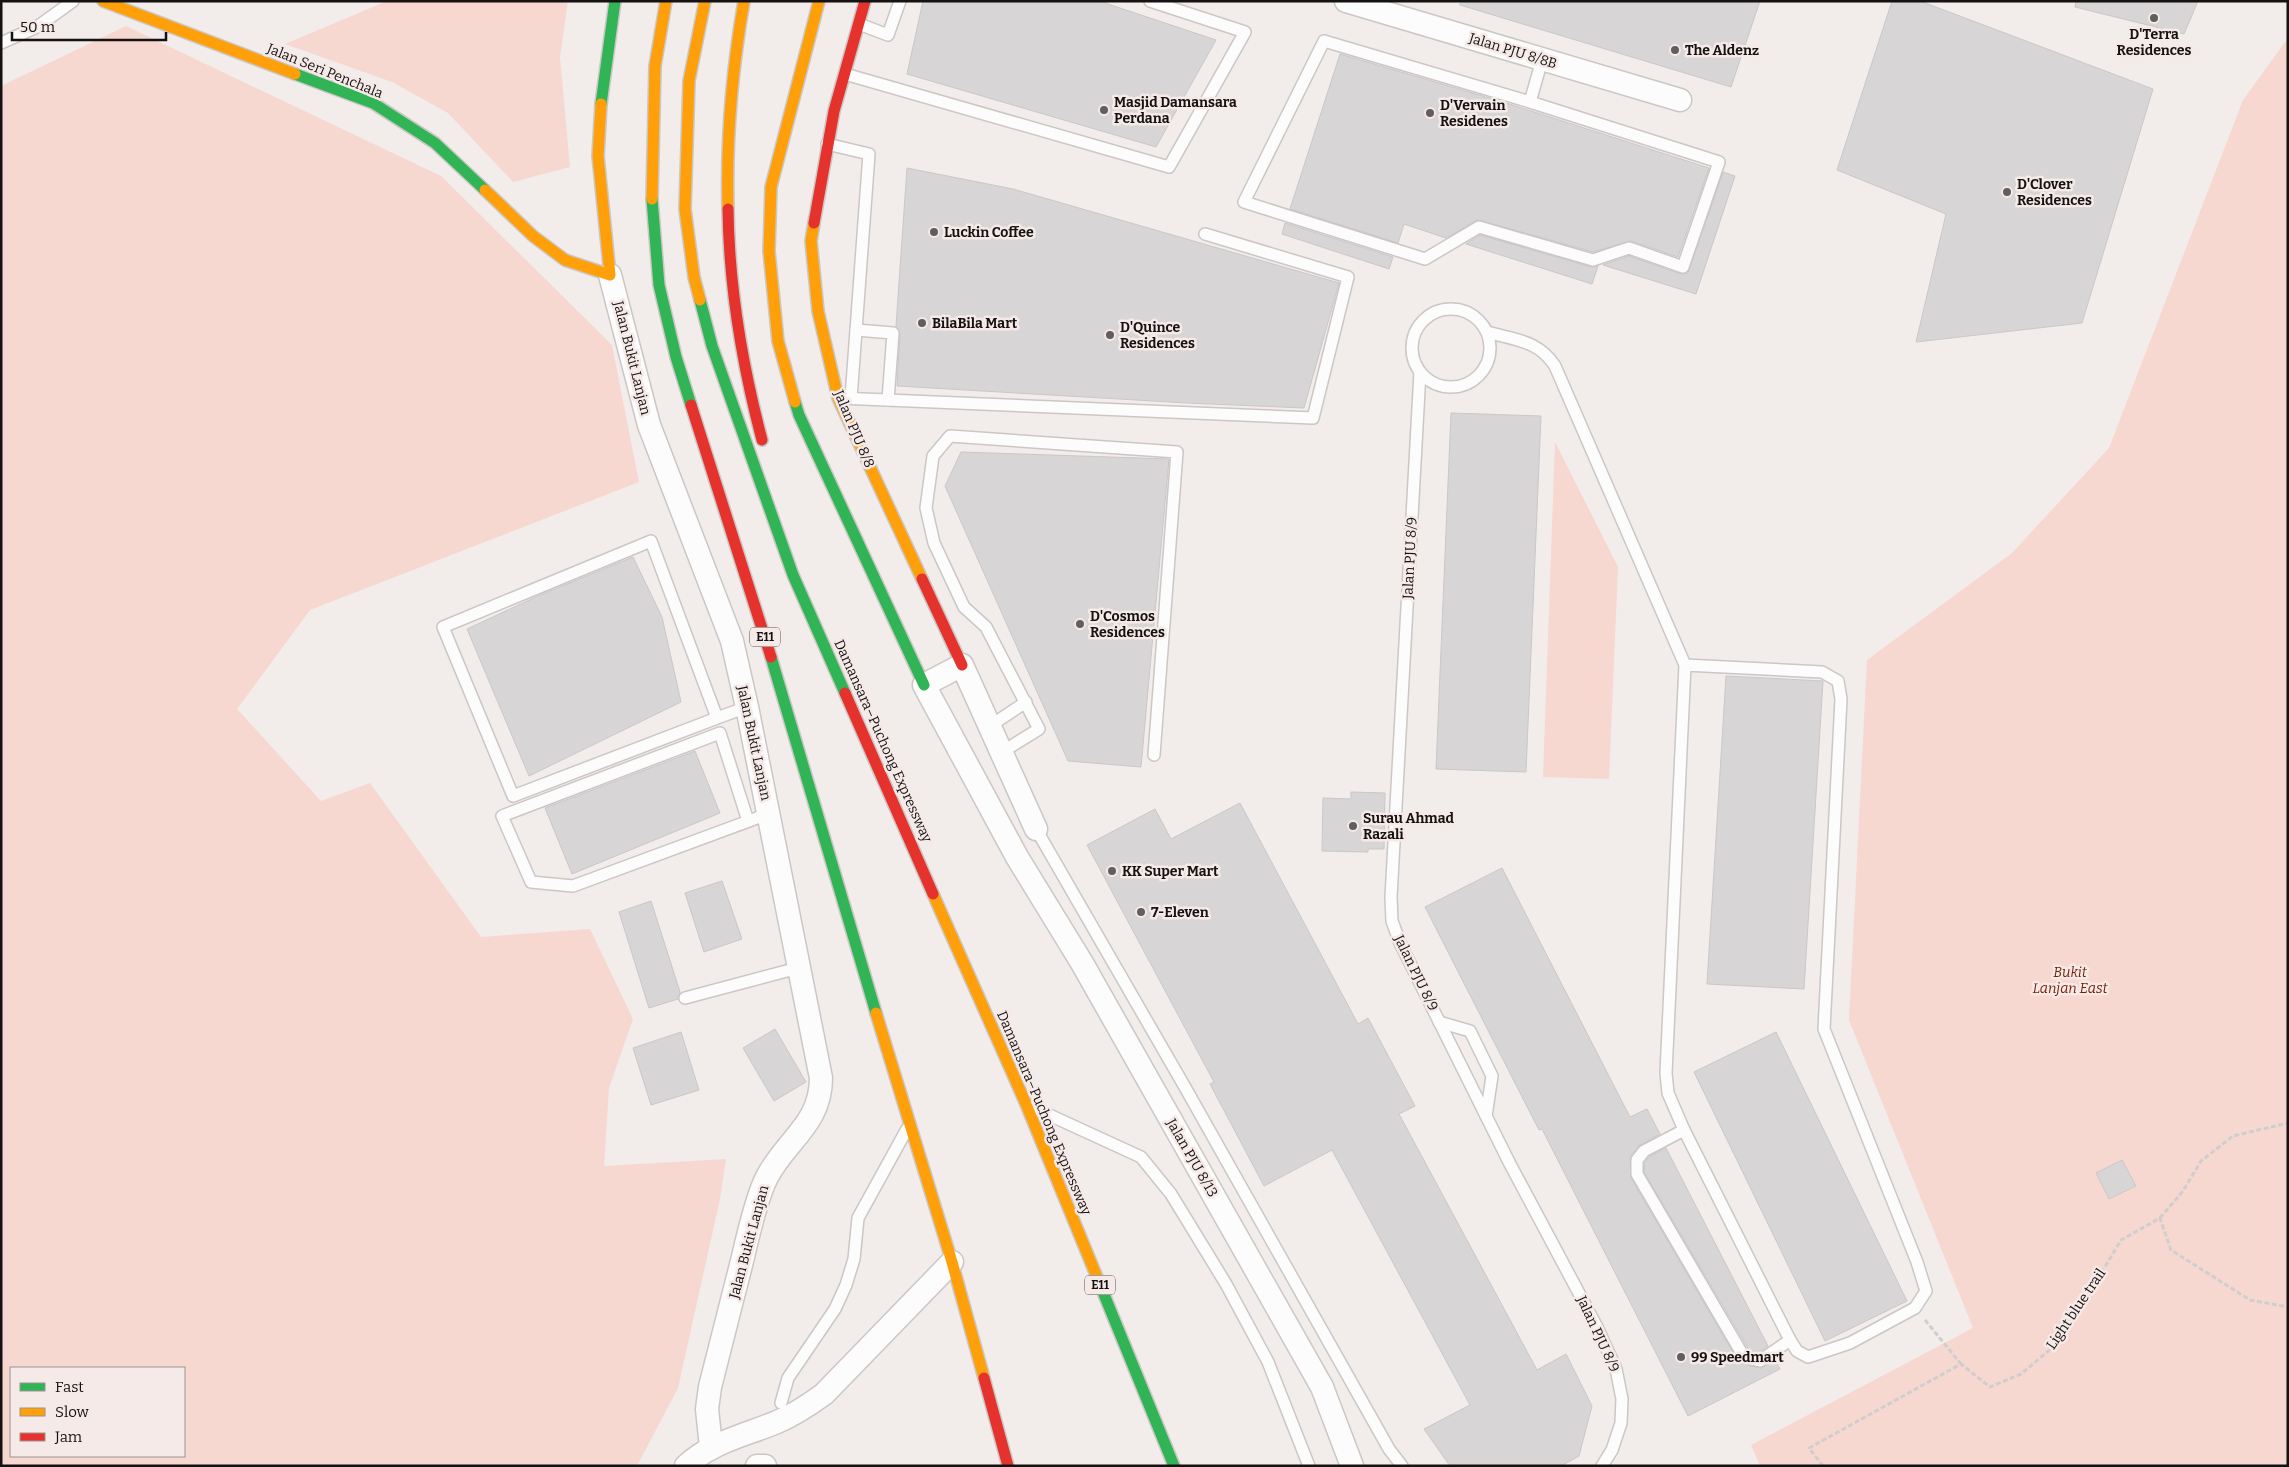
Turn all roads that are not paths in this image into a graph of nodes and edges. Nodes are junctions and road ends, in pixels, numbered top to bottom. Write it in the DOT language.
graph roads {
  1 [pos="73,1"];
  2 [pos="103,1"];
  3 [pos="615,1"];
  4 [pos="666,1"];
  5 [pos="705,1"];
  6 [pos="744,1"];
  7 [pos="819,1"];
  8 [pos="865,1"];
  9 [pos="900,1"];
  10 [pos="1150,1"];
  11 [pos="1346,1"];
  12 [pos="1383,6"];
  13 [pos="857,23"];
  14 [pos="1,43"];
  15 [pos="1542,60"];
  16 [pos="843,74"];
  17 [pos="1680,100"];
  18 [pos="1530,102"];
  19 [pos="827,144"];
  20 [pos="1205,234"];
  21 [pos="610,275"];
  22 [pos="856,330"];
  23 [pos="1487,332"];
  24 [pos="1420,372"];
  25 [pos="838,398"];
  26 [pos="851,398"];
  27 [pos="888,400"];
  28 [pos="764,453"];
  29 [pos="769,471"];
  30 [pos="793,575"];
  31 [pos="962,665"];
  32 [pos="1685,665"];
  33 [pos="924,685"];
  34 [pos="1026,702"];
  35 [pos="747,707"];
  36 [pos="717,718"];
  37 [pos="990,726"];
  38 [pos="955,742"];
  39 [pos="1154,756"];
  40 [pos="1004,757"];
  41 [pos="1013,806"];
  42 [pos="758,818"];
  43 [pos="1036,829"];
  44 [pos="1017,857"];
  45 [pos="798,968"];
  46 [pos="685,998"];
  47 [pos="1439,1022"];
  48 [pos="1026,1104"];
  49 [pos="1486,1116"];
  50 [pos="909,1126"];
  51 [pos="1684,1130"];
  52 [pos="952,1262"];
  53 [pos="1790,1340"];
  54 [pos="781,1403"];
  55 [pos="711,1448"];
  56 [pos="686,1466"];
  57 [pos="757,1466"];
  58 [pos="765,1466"];
  59 [pos="1008,1466"];
  60 [pos="1174,1466"];
  61 [pos="1309,1466"];
  62 [pos="1352,1466"];
  63 [pos="1402,1466"];
  64 [pos="1602,1466"];
  1 -- 14 [label="lane"];
  2 -- 21 [label="main road, Jalan Seri Penchala"];
  3 -- 21 [label="main road, Jalan Bukit Lanjan"];
  4 -- 50 [label="main road, E11"];
  5 -- 30 [label="main road, Damansara–Puchong Expressway / E11"];
  6 -- 28 [label="main road"];
  7 -- 33 [label="main road"];
  8 -- 13 [label="main road, Jalan PJU 8/8"];
  9 -- 13 [label="lane"];
  10 -- 16 [label="lane"];
  11 -- 12 [label="street, Jalan PJU 8/8B"];
  12 -- 15 [label="street, Jalan PJU 8/8B"];
  13 -- 16 [label="main road, Jalan PJU 8/8"];
  15 -- 17 [label="street, Jalan PJU 8/8B"];
  15 -- 18 [label="lane"];
  16 -- 19 [label="main road, Jalan PJU 8/8"];
  18 -- 18 [label="lane"];
  19 -- 22 [label="lane"];
  19 -- 25 [label="main road, Jalan PJU 8/8"];
  20 -- 27 [label="lane"];
  21 -- 35 [label="street, Jalan Bukit Lanjan"];
  22 -- 26 [label="lane"];
  22 -- 27 [label="lane"];
  23 -- 24 [label="lane"];
  23 -- 24 [label="lane, Jalan PJU 8/9"];
  23 -- 32 [label="lane"];
  24 -- 47 [label="lane, Jalan PJU 8/9"];
  25 -- 26 [label="lane"];
  25 -- 31 [label="main road, Jalan PJU 8/8"];
  26 -- 27 [label="lane"];
  29 -- 30 [label="main road"];
  30 -- 48 [label="main road, Damansara–Puchong Expressway / E11"];
  31 -- 33 [label="street"];
  31 -- 37 [label="street, Jalan PJU 8/8"];
  32 -- 51 [label="lane"];
  32 -- 53 [label="lane"];
  33 -- 38 [label="street"];
  34 -- 37 [label="lane"];
  34 -- 39 [label="lane"];
  34 -- 40 [label="lane"];
  35 -- 36 [label="lane"];
  35 -- 42 [label="street, Jalan Bukit Lanjan"];
  36 -- 36 [label="lane"];
  37 -- 40 [label="street, Jalan PJU 8/8"];
  38 -- 41 [label="street"];
  38 -- 44 [label="street, Jalan PJU 8/13"];
  40 -- 41 [label="street"];
  40 -- 43 [label="street, Jalan PJU 8/8"];
  41 -- 43 [label="street"];
  41 -- 44 [label="street"];
  42 -- 42 [label="lane"];
  42 -- 45 [label="street, Jalan Bukit Lanjan"];
  43 -- 63 [label="lane"];
  44 -- 62 [label="street, Jalan PJU 8/13"];
  45 -- 46 [label="lane"];
  45 -- 55 [label="street, Jalan Bukit Lanjan"];
  47 -- 49 [label="lane, Jalan PJU 8/9"];
  47 -- 49 [label="lane"];
  48 -- 60 [label="main road, Damansara–Puchong Expressway / E11"];
  48 -- 61 [label="lane"];
  49 -- 64 [label="lane, Jalan PJU 8/9"];
  50 -- 52 [label="main road, E11"];
  50 -- 54 [label="lane"];
  51 -- 53 [label="lane"];
  51 -- 53 [label="lane"];
  52 -- 55 [label="street"];
  52 -- 59 [label="main road, E11"];
  55 -- 56 [label="street"];
  57 -- 58 [label="street"];
}
